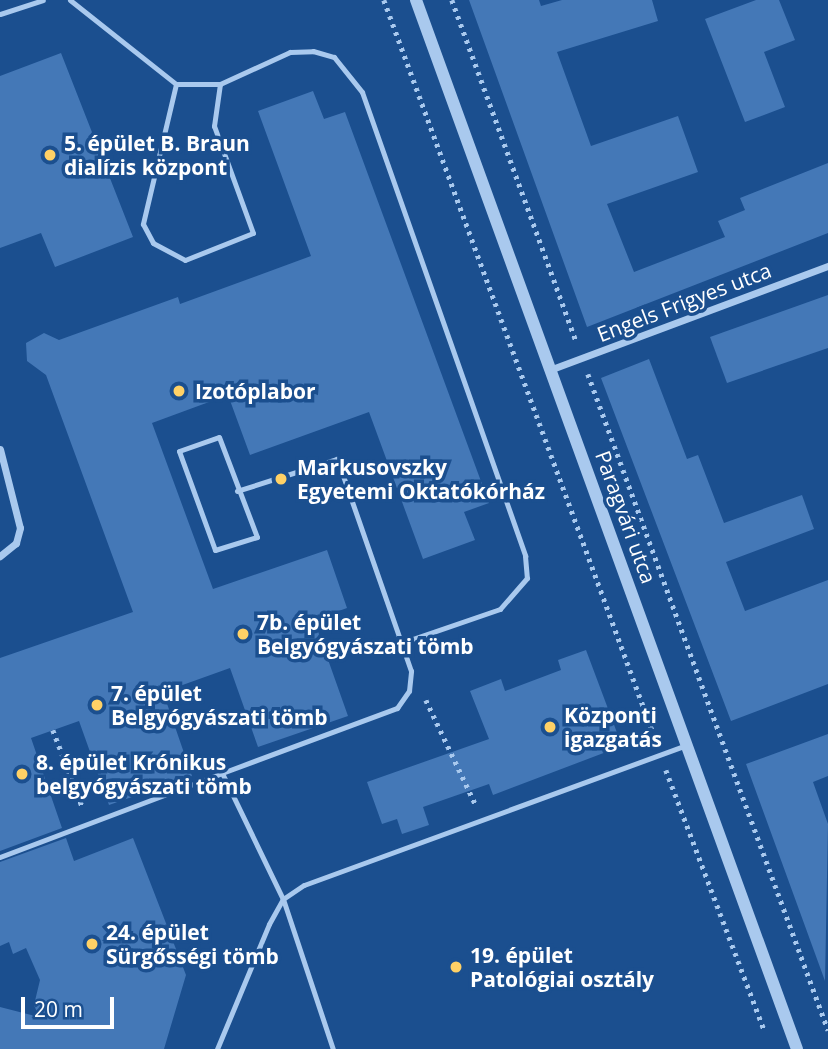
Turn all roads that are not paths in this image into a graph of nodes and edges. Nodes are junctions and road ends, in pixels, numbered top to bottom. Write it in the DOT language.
graph roads {
  1 [pos="43,0"];
  2 [pos="70,0"];
  3 [pos="416,0"];
  4 [pos="0,14"];
  5 [pos="176,84"];
  6 [pos="220,84"];
  7 [pos="828,266"];
  8 [pos="552,369"];
  9 [pos="0,449"];
  10 [pos="237,491"];
  11 [pos="0,556"];
  12 [pos="401,643"];
  13 [pos="688,744"];
  14 [pos="222,773"];
  15 [pos="0,857"];
  16 [pos="283,899"];
  17 [pos="218,1049"];
  18 [pos="333,1049"];
  19 [pos="797,1049"];
  1 -- 4 [label="lane"];
  2 -- 5 [label="lane"];
  3 -- 8 [label="street, Paragvári utca"];
  5 -- 6 [label="lane"];
  5 -- 6 [label="lane"];
  6 -- 12 [label="lane"];
  7 -- 8 [label="street, Engels Frigyes utca"];
  8 -- 13 [label="street, Paragvári utca"];
  9 -- 11 [label="street"];
  10 -- 10 [label="lane"];
  10 -- 12 [label="lane"];
  12 -- 14 [label="lane"];
  13 -- 16 [label="lane"];
  13 -- 19 [label="street, Paragvári utca"];
  14 -- 15 [label="lane"];
  14 -- 16 [label="lane"];
  16 -- 17 [label="lane"];
  16 -- 18 [label="lane"];
}
